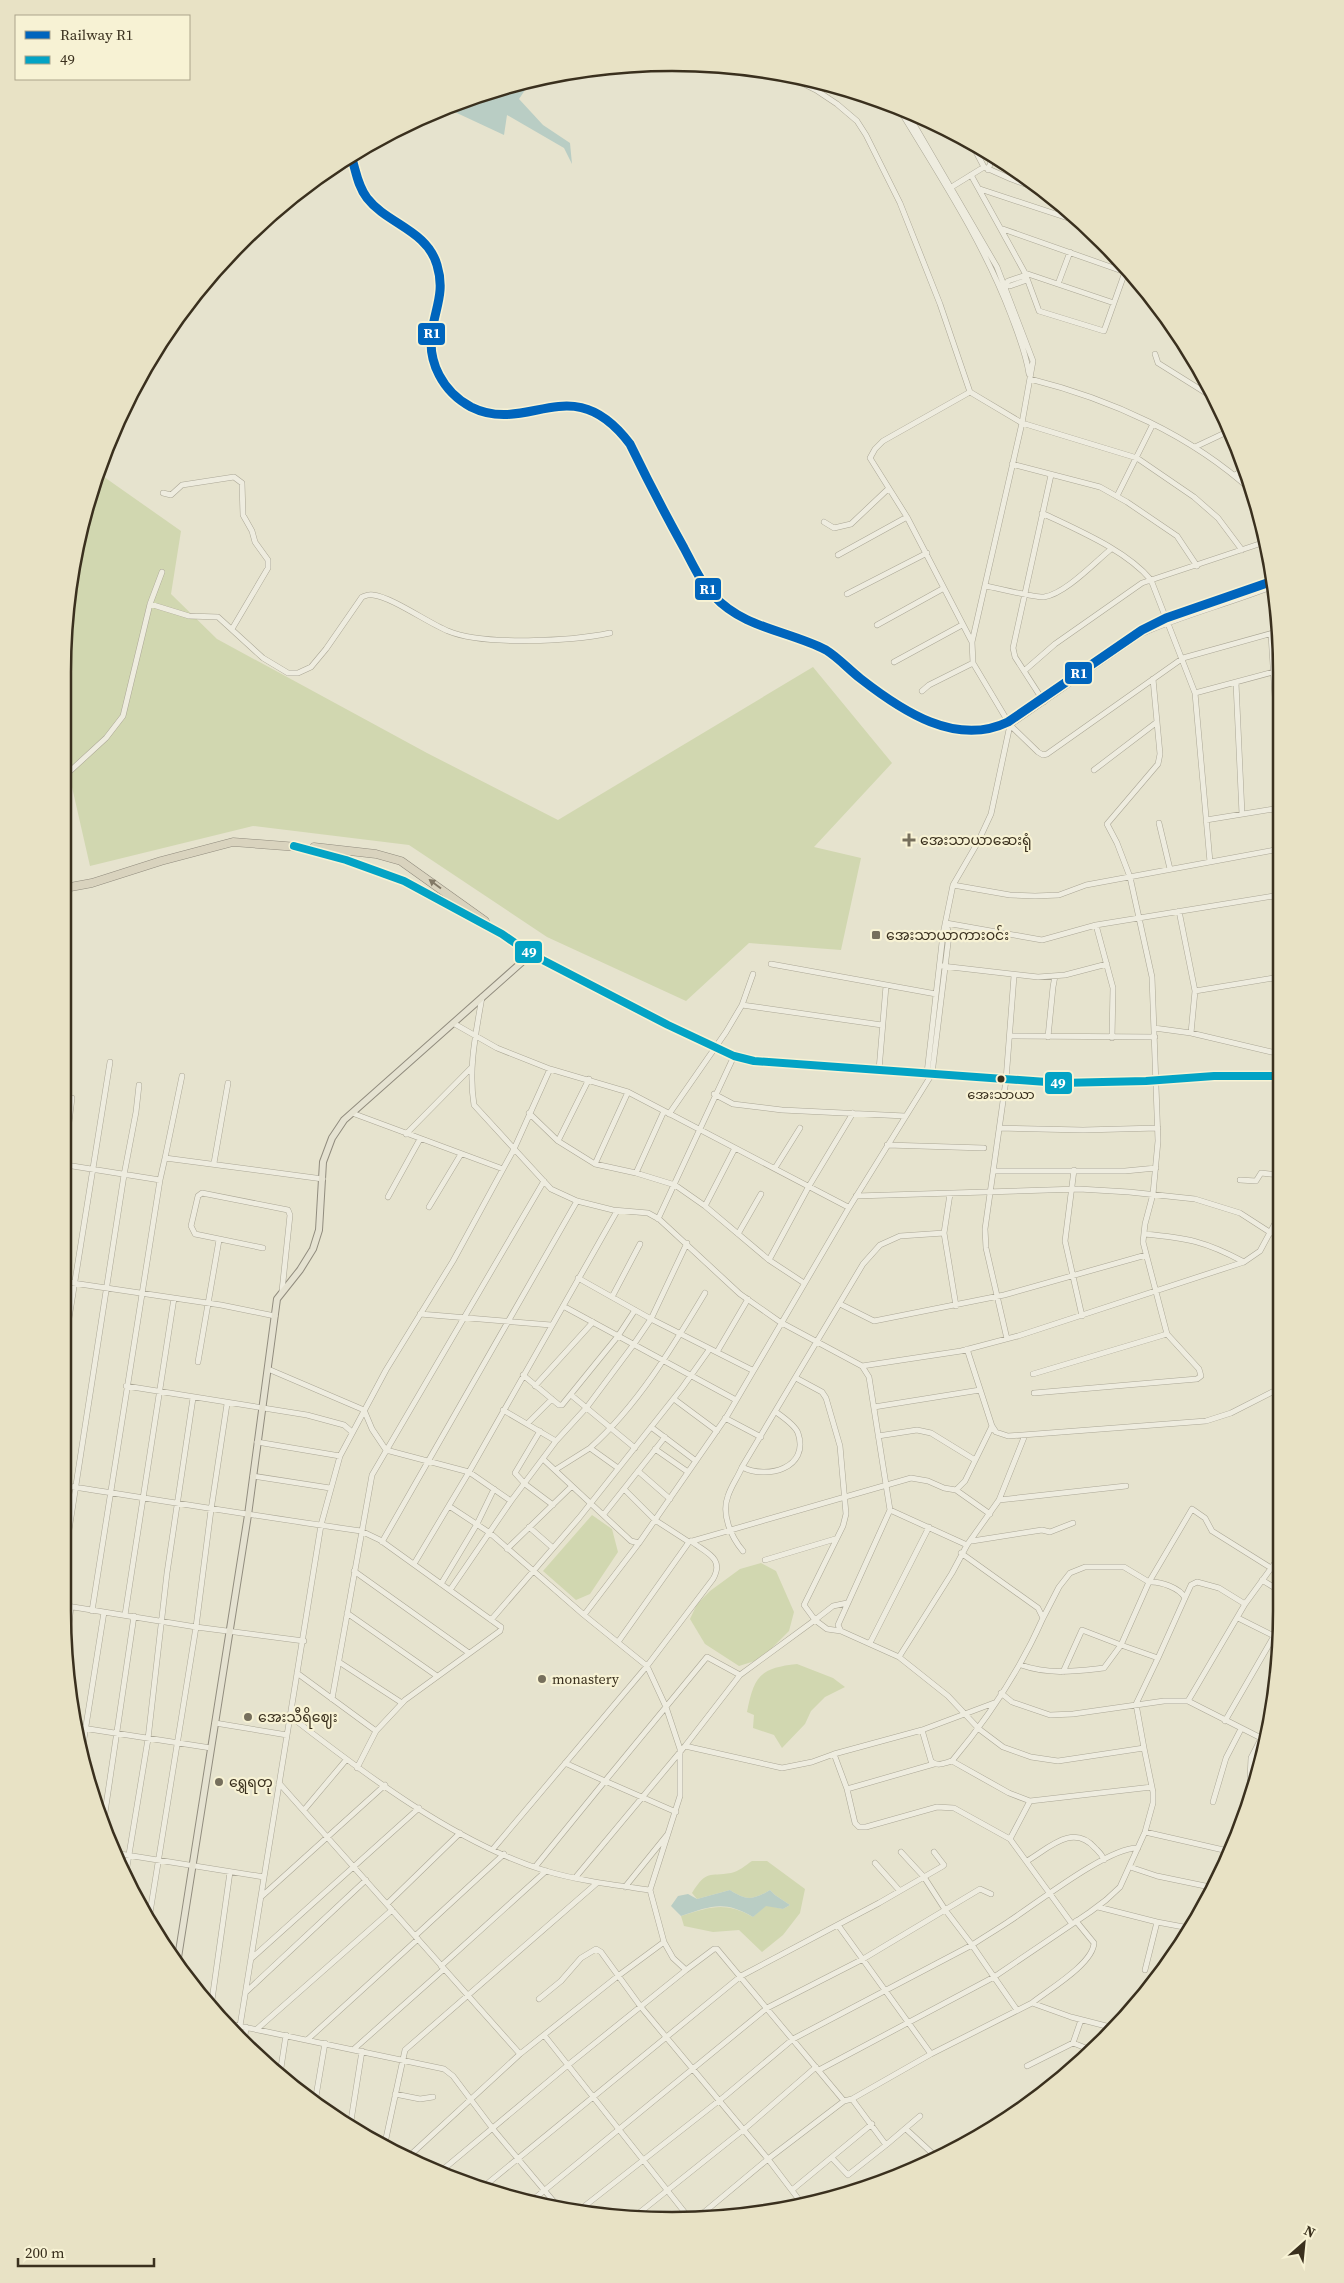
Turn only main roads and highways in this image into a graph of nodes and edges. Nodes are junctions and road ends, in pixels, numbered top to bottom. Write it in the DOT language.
graph roads {
  1 [pos="294,846"];
  2 [pos="71,885"];
  3 [pos="502,934"];
  4 [pos="531,954"];
  5 [pos="1273,1076"];
  6 [pos="178,1954"];
  1 -- 2 [label="highway"];
  1 -- 3 [label="highway"];
  3 -- 1 [label="highway, one-way"];
  3 -- 4 [label="highway"];
  4 -- 5 [label="highway"];
  4 -- 6 [label="main road"];
}
